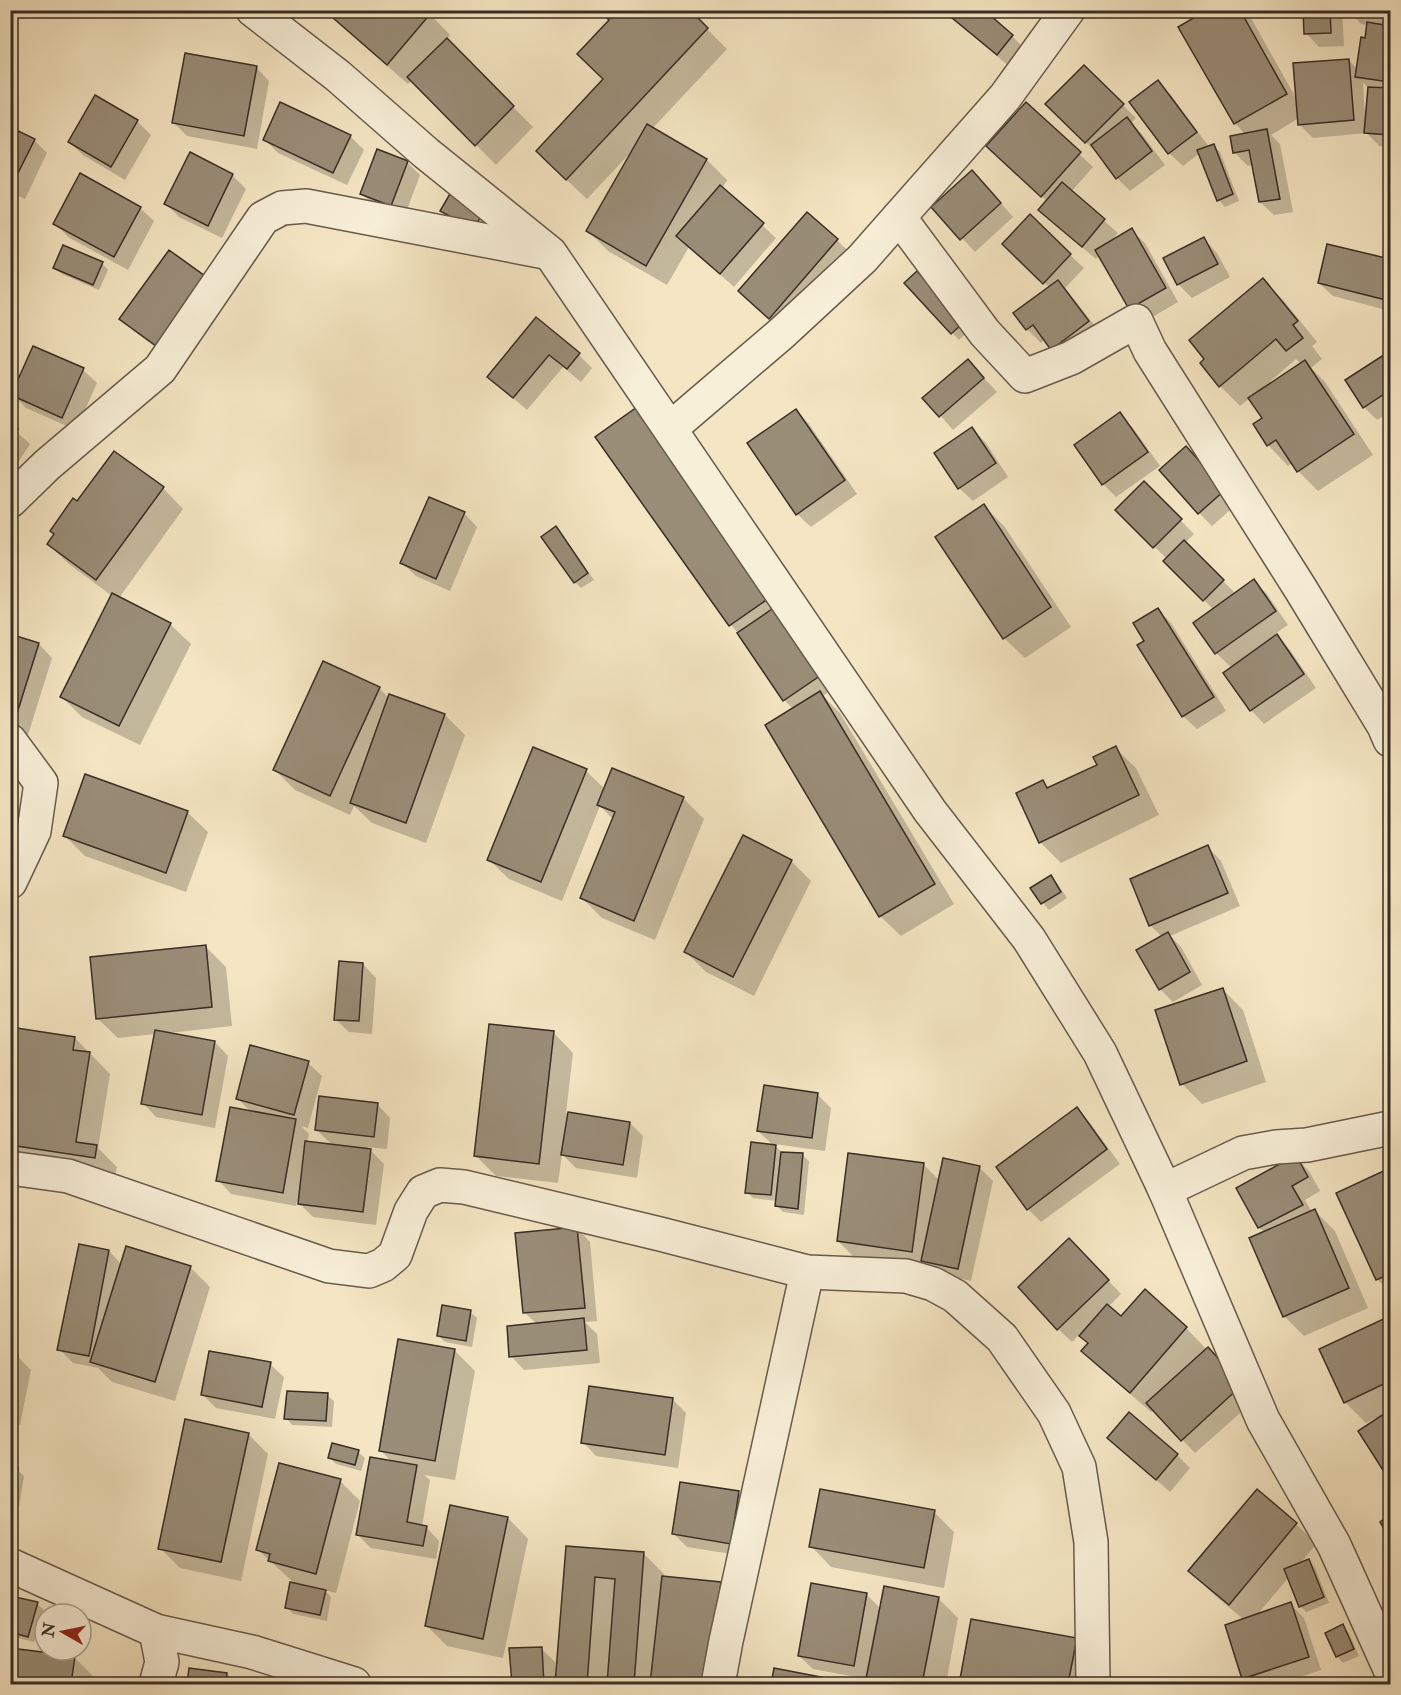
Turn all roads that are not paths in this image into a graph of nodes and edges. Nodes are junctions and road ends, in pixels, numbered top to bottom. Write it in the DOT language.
graph roads {
  1 [pos="253,10"];
  2 [pos="1068,10"];
  3 [pos="899,217"];
  4 [pos="550,253"];
  5 [pos="670,428"];
  6 [pos="10,501"];
  7 [pos="1390,740"];
  8 [pos="10,741"];
  9 [pos="10,882"];
  10 [pos="1390,1128"];
  11 [pos="10,1168"];
  12 [pos="1165,1190"];
  13 [pos="807,1272"];
  14 [pos="10,1565"];
  15 [pos="156,1631"];
  16 [pos="1390,1669"];
  17 [pos="156,1684"];
  18 [pos="354,1684"];
  19 [pos="718,1684"];
  20 [pos="1093,1684"];
  1 -- 4 [label="street"];
  2 -- 3 [label="street"];
  3 -- 5 [label="street"];
  3 -- 7 [label="street"];
  4 -- 5 [label="street"];
  4 -- 6 [label="street"];
  5 -- 12 [label="street"];
  8 -- 9 [label="street"];
  10 -- 12 [label="street"];
  11 -- 13 [label="street"];
  12 -- 16 [label="street"];
  13 -- 19 [label="street"];
  13 -- 20 [label="street"];
  14 -- 15 [label="street"];
  15 -- 17 [label="street"];
  15 -- 18 [label="street"];
}
